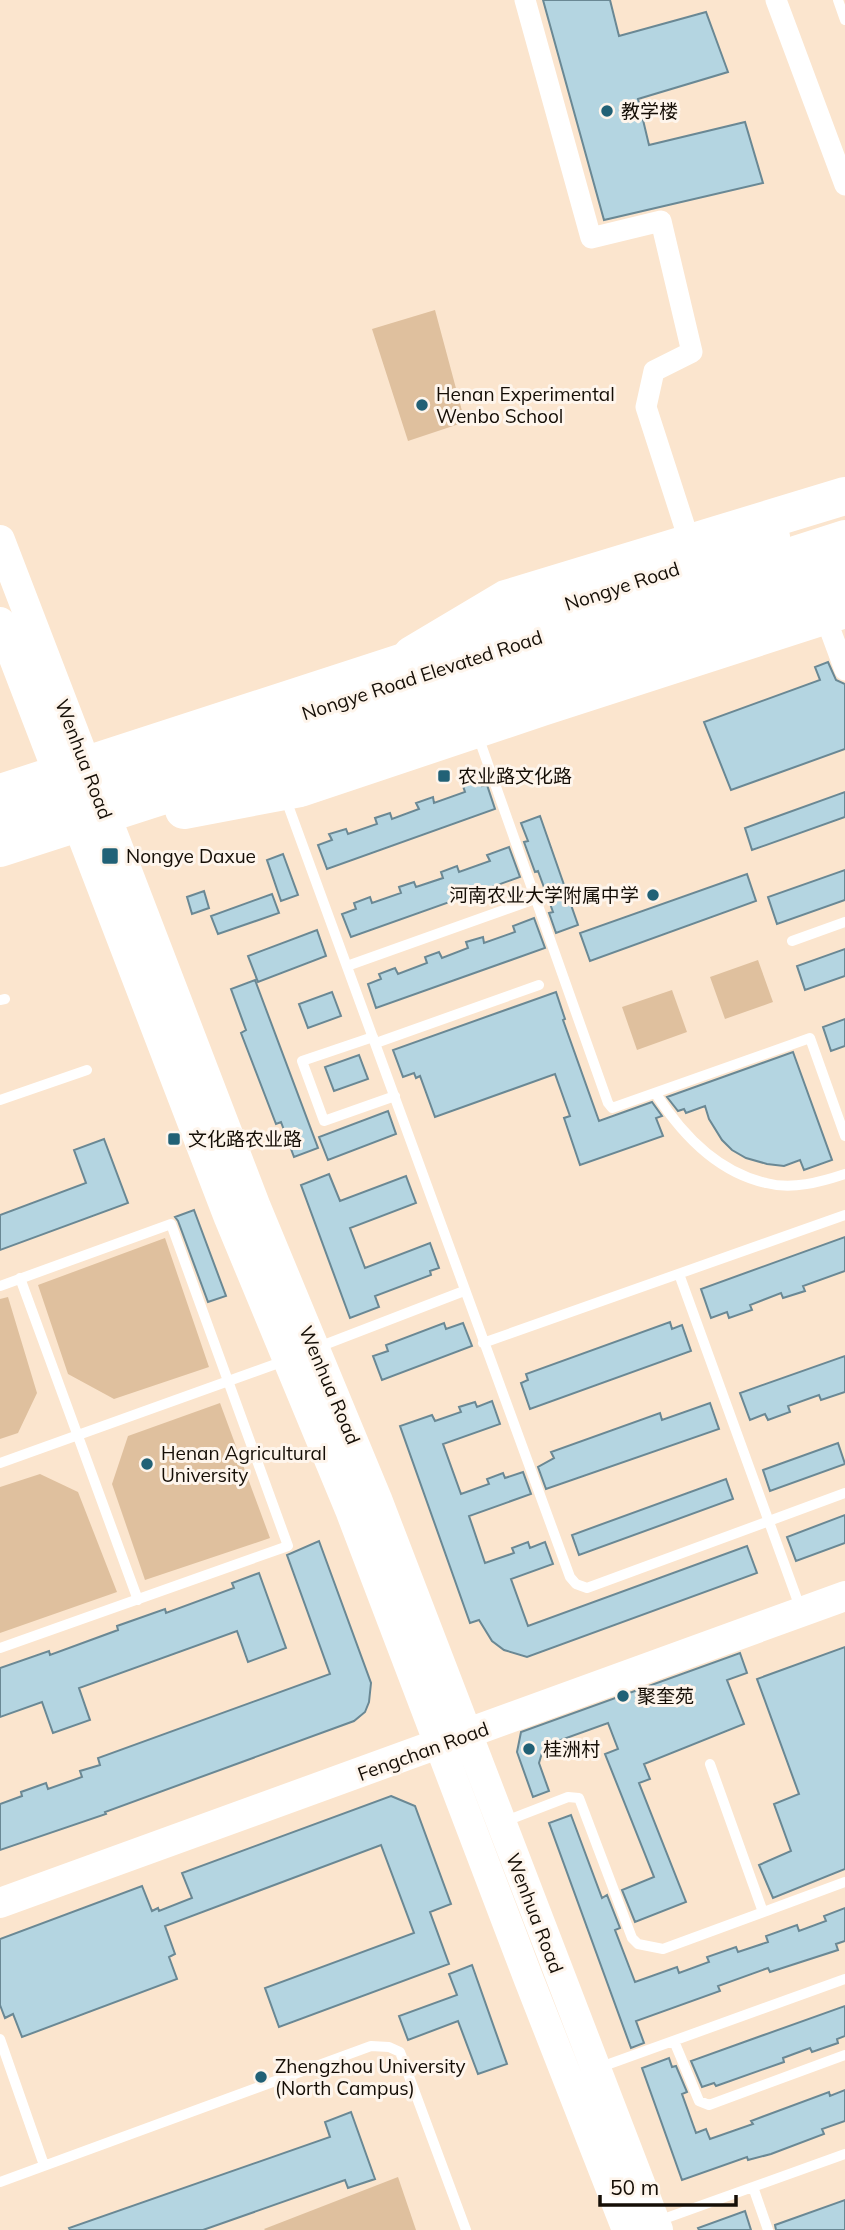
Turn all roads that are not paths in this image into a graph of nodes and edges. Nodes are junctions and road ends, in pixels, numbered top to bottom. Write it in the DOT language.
graph roads {
  1 [pos="526,0"];
  2 [pos="776,0"];
  3 [pos="838,0"];
  4 [pos="845,20"];
  5 [pos="845,185"];
  6 [pos="845,496"];
  7 [pos="845,514"];
  8 [pos="793,531"];
  9 [pos="845,539"];
  10 [pos="0,540"];
  11 [pos="690,543"];
  12 [pos="845,576"];
  13 [pos="837,604"];
  14 [pos="0,622"];
  15 [pos="412,655"];
  16 [pos="845,670"];
  17 [pos="471,717"];
  18 [pos="85,761"];
  19 [pos="57,770"];
  20 [pos="291,790"];
  21 [pos="2,794"];
  22 [pos="164,814"];
  23 [pos="98,836"];
  24 [pos="0,848"];
  25 [pos="0,867"];
  26 [pos="535,899"];
  27 [pos="845,922"];
  28 [pos="792,941"];
  29 [pos="347,966"];
  30 [pos="539,985"];
  31 [pos="375,1040"];
  32 [pos="87,1070"];
  33 [pos="656,1094"];
  34 [pos="396,1096"];
  35 [pos="0,1100"];
  36 [pos="845,1136"];
  37 [pos="845,1174"];
  38 [pos="845,1215"];
  39 [pos="679,1274"];
  40 [pos="20,1278"];
  41 [pos="0,1286"];
  42 [pos="464,1292"];
  43 [pos="483,1343"];
  44 [pos="301,1354"];
  45 [pos="228,1381"];
  46 [pos="78,1436"];
  47 [pos="0,1463"];
  48 [pos="845,1493"];
  49 [pos="768,1521"];
  50 [pos="845,1596"];
  51 [pos="138,1600"];
  52 [pos="802,1612"];
  53 [pos="0,1648"];
  54 [pos="467,1735"];
  55 [pos="439,1745"];
  56 [pos="710,1764"];
  57 [pos="500,1823"];
  58 [pos="845,1882"];
  59 [pos="0,1903"];
  60 [pos="763,1912"];
  61 [pos="845,1979"];
  62 [pos="0,2039"];
  63 [pos="674,2041"];
  64 [pos="845,2055"];
  65 [pos="595,2069"];
  66 [pos="845,2154"];
  67 [pos="44,2165"];
  68 [pos="0,2182"];
  69 [pos="753,2187"];
  70 [pos="657,2226"];
  71 [pos="466,2230"];
  72 [pos="626,2230"];
  73 [pos="768,2230"];
  1 -- 11 [label="street"];
  2 -- 5 [label="street"];
  3 -- 4 [label="lane"];
  6 -- 11 [label="highway"];
  7 -- 8 [label="main road, Nongye Road"];
  8 -- 13 [label="street"];
  8 -- 15 [label="main road, Nongye Road"];
  9 -- 21 [label="highway, Nongye Road Elevated Road"];
  10 -- 18 [label="main road, Wenhua Road"];
  11 -- 15 [label="highway"];
  12 -- 24 [label="highway, Nongye Road Elevated Road"];
  13 -- 16 [label="street"];
  13 -- 17 [label="main road"];
  13 -- 20 [label="highway"];
  14 -- 19 [label="main road, Wenhua Road"];
  15 -- 18 [label="main road, Nongye Road"];
  17 -- 22 [label="main road"];
  17 -- 26 [label="lane"];
  18 -- 19 [label="main road, Nongye Road"];
  18 -- 23 [label="main road, Wenhua Road"];
  19 -- 21 [label="main road, Nongye Road"];
  19 -- 23 [label="main road, Wenhua Road"];
  20 -- 22 [label="highway"];
  20 -- 29 [label="lane"];
  22 -- 23 [label="main road"];
  23 -- 25 [label="main road"];
  23 -- 44 [label="main road, Wenhua Road"];
  26 -- 29 [label="lane"];
  26 -- 33 [label="lane"];
  27 -- 28 [label="lane"];
  29 -- 31 [label="lane"];
  30 -- 31 [label="lane"];
  31 -- 34 [label="lane"];
  31 -- 34 [label="lane"];
  32 -- 35 [label="lane"];
  33 -- 36 [label="lane"];
  33 -- 37 [label="lane"];
  34 -- 42 [label="lane"];
  38 -- 39 [label="lane"];
  39 -- 43 [label="lane"];
  39 -- 49 [label="lane"];
  40 -- 41 [label="lane"];
  40 -- 45 [label="lane"];
  40 -- 46 [label="lane"];
  42 -- 43 [label="lane"];
  42 -- 44 [label="lane"];
  43 -- 49 [label="lane"];
  44 -- 45 [label="lane"];
  44 -- 54 [label="main road, Wenhua Road"];
  44 -- 55 [label="main road, Wenhua Road"];
  45 -- 46 [label="lane"];
  45 -- 51 [label="lane"];
  46 -- 47 [label="lane"];
  46 -- 51 [label="lane"];
  48 -- 49 [label="lane"];
  49 -- 52 [label="lane"];
  50 -- 52 [label="main road, Fengchan Road"];
  51 -- 53 [label="lane"];
  52 -- 54 [label="main road, Fengchan Road"];
  54 -- 55 [label="main road, Fengchan Road"];
  54 -- 57 [label="main road, Wenhua Road"];
  55 -- 59 [label="main road, Fengchan Road"];
  55 -- 72 [label="main road, Wenhua Road"];
  56 -- 60 [label="lane"];
  57 -- 60 [label="lane"];
  57 -- 65 [label="main road, Wenhua Road"];
  58 -- 60 [label="lane"];
  61 -- 63 [label="lane"];
  62 -- 67 [label="lane"];
  63 -- 64 [label="lane"];
  63 -- 65 [label="lane"];
  65 -- 70 [label="main road, Wenhua Road"];
  66 -- 69 [label="lane"];
  67 -- 68 [label="lane"];
  67 -- 71 [label="lane"];
  69 -- 70 [label="lane"];
  69 -- 73 [label="lane"];
}
